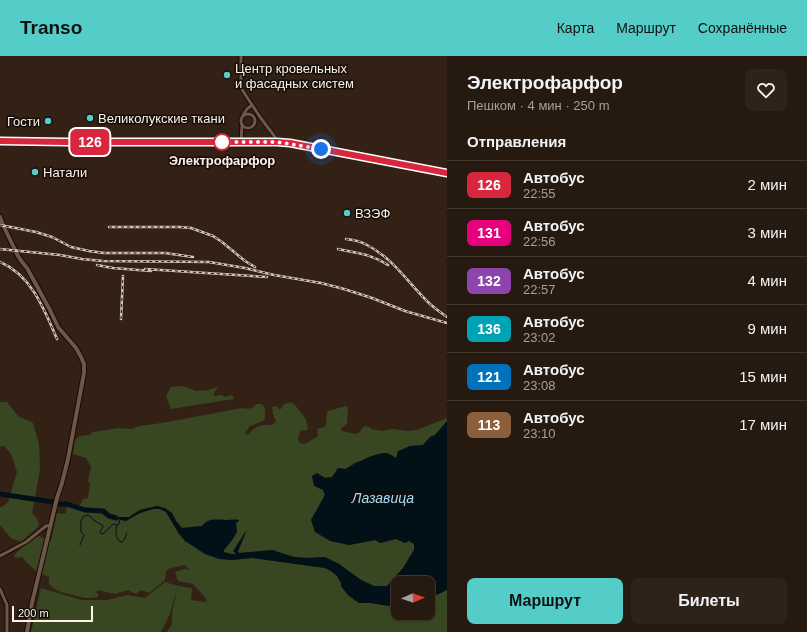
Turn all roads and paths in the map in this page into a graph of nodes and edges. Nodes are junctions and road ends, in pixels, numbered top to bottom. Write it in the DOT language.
graph roads {
  1 [pos="241,56"];
  2 [pos="252,105"];
  3 [pos="243,115"];
  4 [pos="242,125"];
  5 [pos="0,141"];
  6 [pos="241,142"];
  7 [pos="277,142"];
  8 [pos="447,173"];
  9 [pos="0,217"];
  10 [pos="51,525"];
  11 [pos="0,556"];
  12 [pos="0,589"];
  13 [pos="7,632"];
  14 [pos="27,632"];
  1 -- 2 [label="street"];
  2 -- 3 [label="street"];
  2 -- 7 [label="street"];
  3 -- 4 [label="street"];
  3 -- 4 [label="street"];
  4 -- 6 [label="street"];
  5 -- 6 [label="main road"];
  6 -- 7 [label="main road"];
  7 -- 8 [label="main road"];
  9 -- 10 [label="street"];
  10 -- 11 [label="street"];
  10 -- 14 [label="street"];
  12 -- 13 [label="street"];
}
